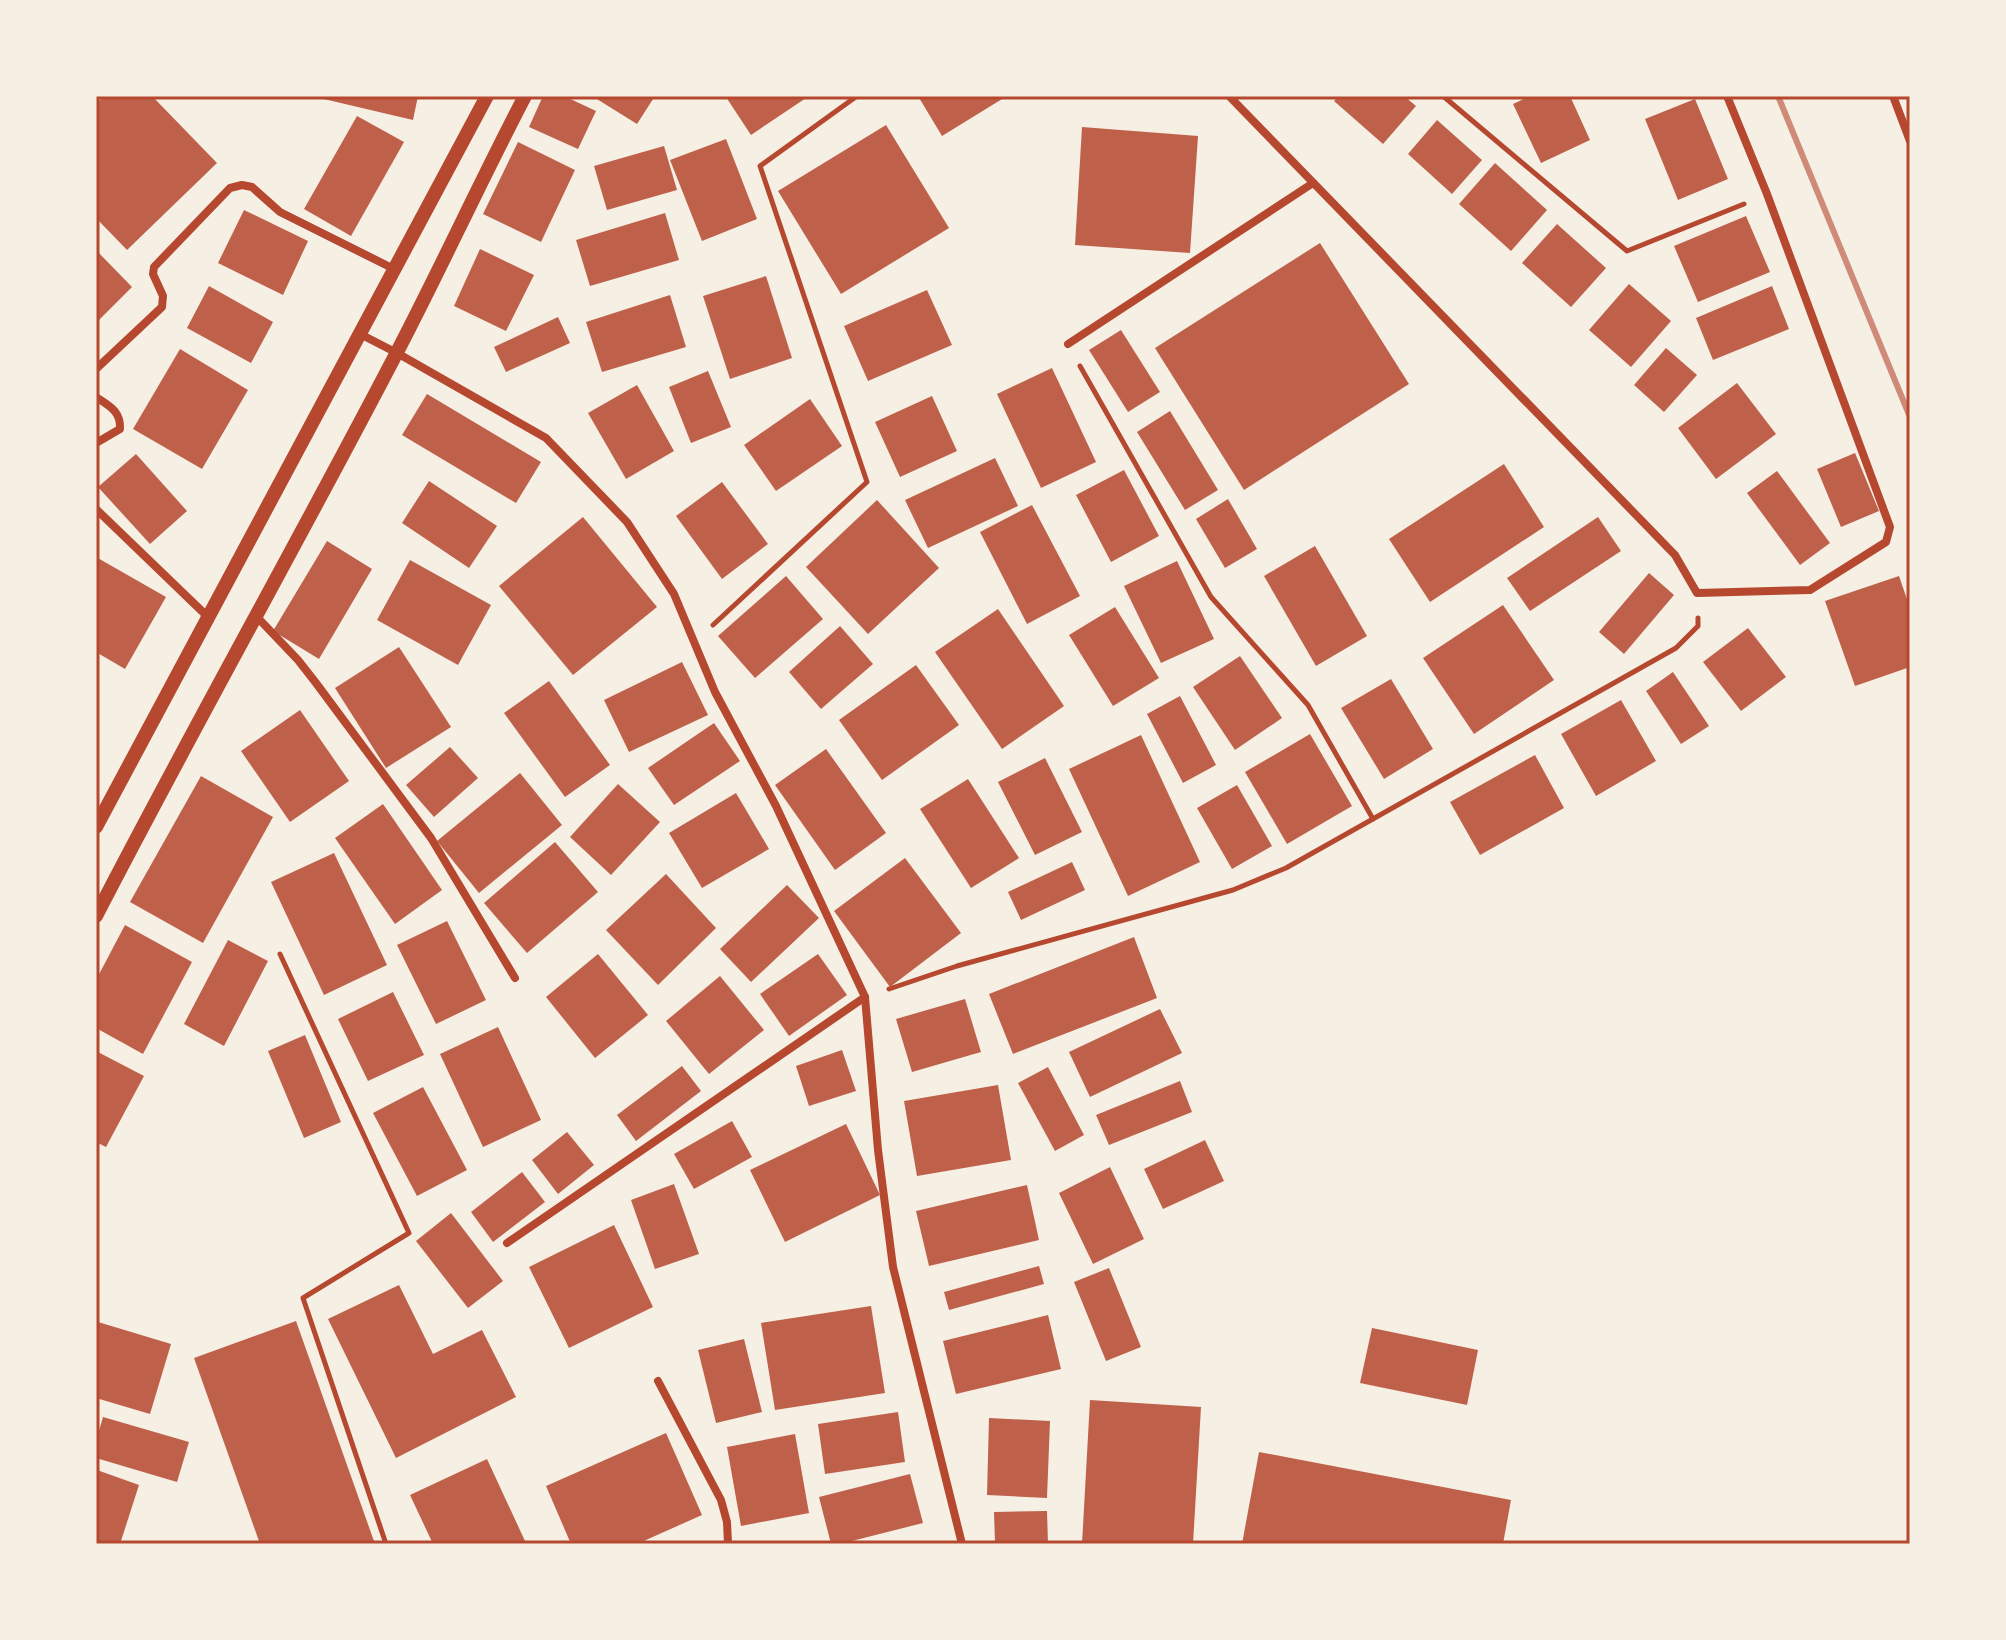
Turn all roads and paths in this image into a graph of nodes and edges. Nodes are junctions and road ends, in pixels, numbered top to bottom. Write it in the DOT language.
graph roads {
  1 [pos="487,96"];
  2 [pos="525,96"];
  3 [pos="857,96"];
  4 [pos="1229,96"];
  5 [pos="1443,96"];
  6 [pos="1727,96"];
  7 [pos="1893,96"];
  8 [pos="1910,141"];
  9 [pos="1313,183"];
  10 [pos="1767,194"];
  11 [pos="394,269"];
  12 [pos="360,334"];
  13 [pos="1068,344"];
  14 [pos="397,353"];
  15 [pos="96,369"];
  16 [pos="96,397"];
  17 [pos="96,443"];
  18 [pos="96,509"];
  19 [pos="1697,593"];
  20 [pos="208,617"];
  21 [pos="257,617"];
  22 [pos="694,642"];
  23 [pos="1373,819"];
  24 [pos="96,827"];
  25 [pos="96,916"];
  26 [pos="280,954"];
  27 [pos="515,978"];
  28 [pos="865,997"];
  29 [pos="507,1243"];
  30 [pos="658,1381"];
  31 [pos="386,1544"];
  32 [pos="728,1544"];
  33 [pos="962,1544"];
  1 -- 11 [label="street"];
  2 -- 14 [label="street"];
  3 -- 22 [label="path"];
  4 -- 9 [label="street"];
  5 -- 10 [label="path"];
  6 -- 10 [label="street"];
  7 -- 8 [label="street"];
  9 -- 13 [label="street"];
  9 -- 19 [label="street"];
  10 -- 19 [label="street"];
  11 -- 12 [label="street"];
  11 -- 15 [label="street"];
  12 -- 14 [label="street"];
  12 -- 20 [label="street"];
  13 -- 23 [label="path"];
  14 -- 21 [label="street"];
  14 -- 22 [label="street"];
  16 -- 17 [label="street"];
  18 -- 20 [label="street"];
  19 -- 23 [label="path"];
  20 -- 24 [label="street"];
  21 -- 25 [label="street"];
  21 -- 27 [label="street"];
  22 -- 28 [label="street"];
  23 -- 28 [label="path"];
  26 -- 31 [label="path"];
  28 -- 29 [label="street"];
  28 -- 33 [label="street"];
  30 -- 32 [label="street"];
}
